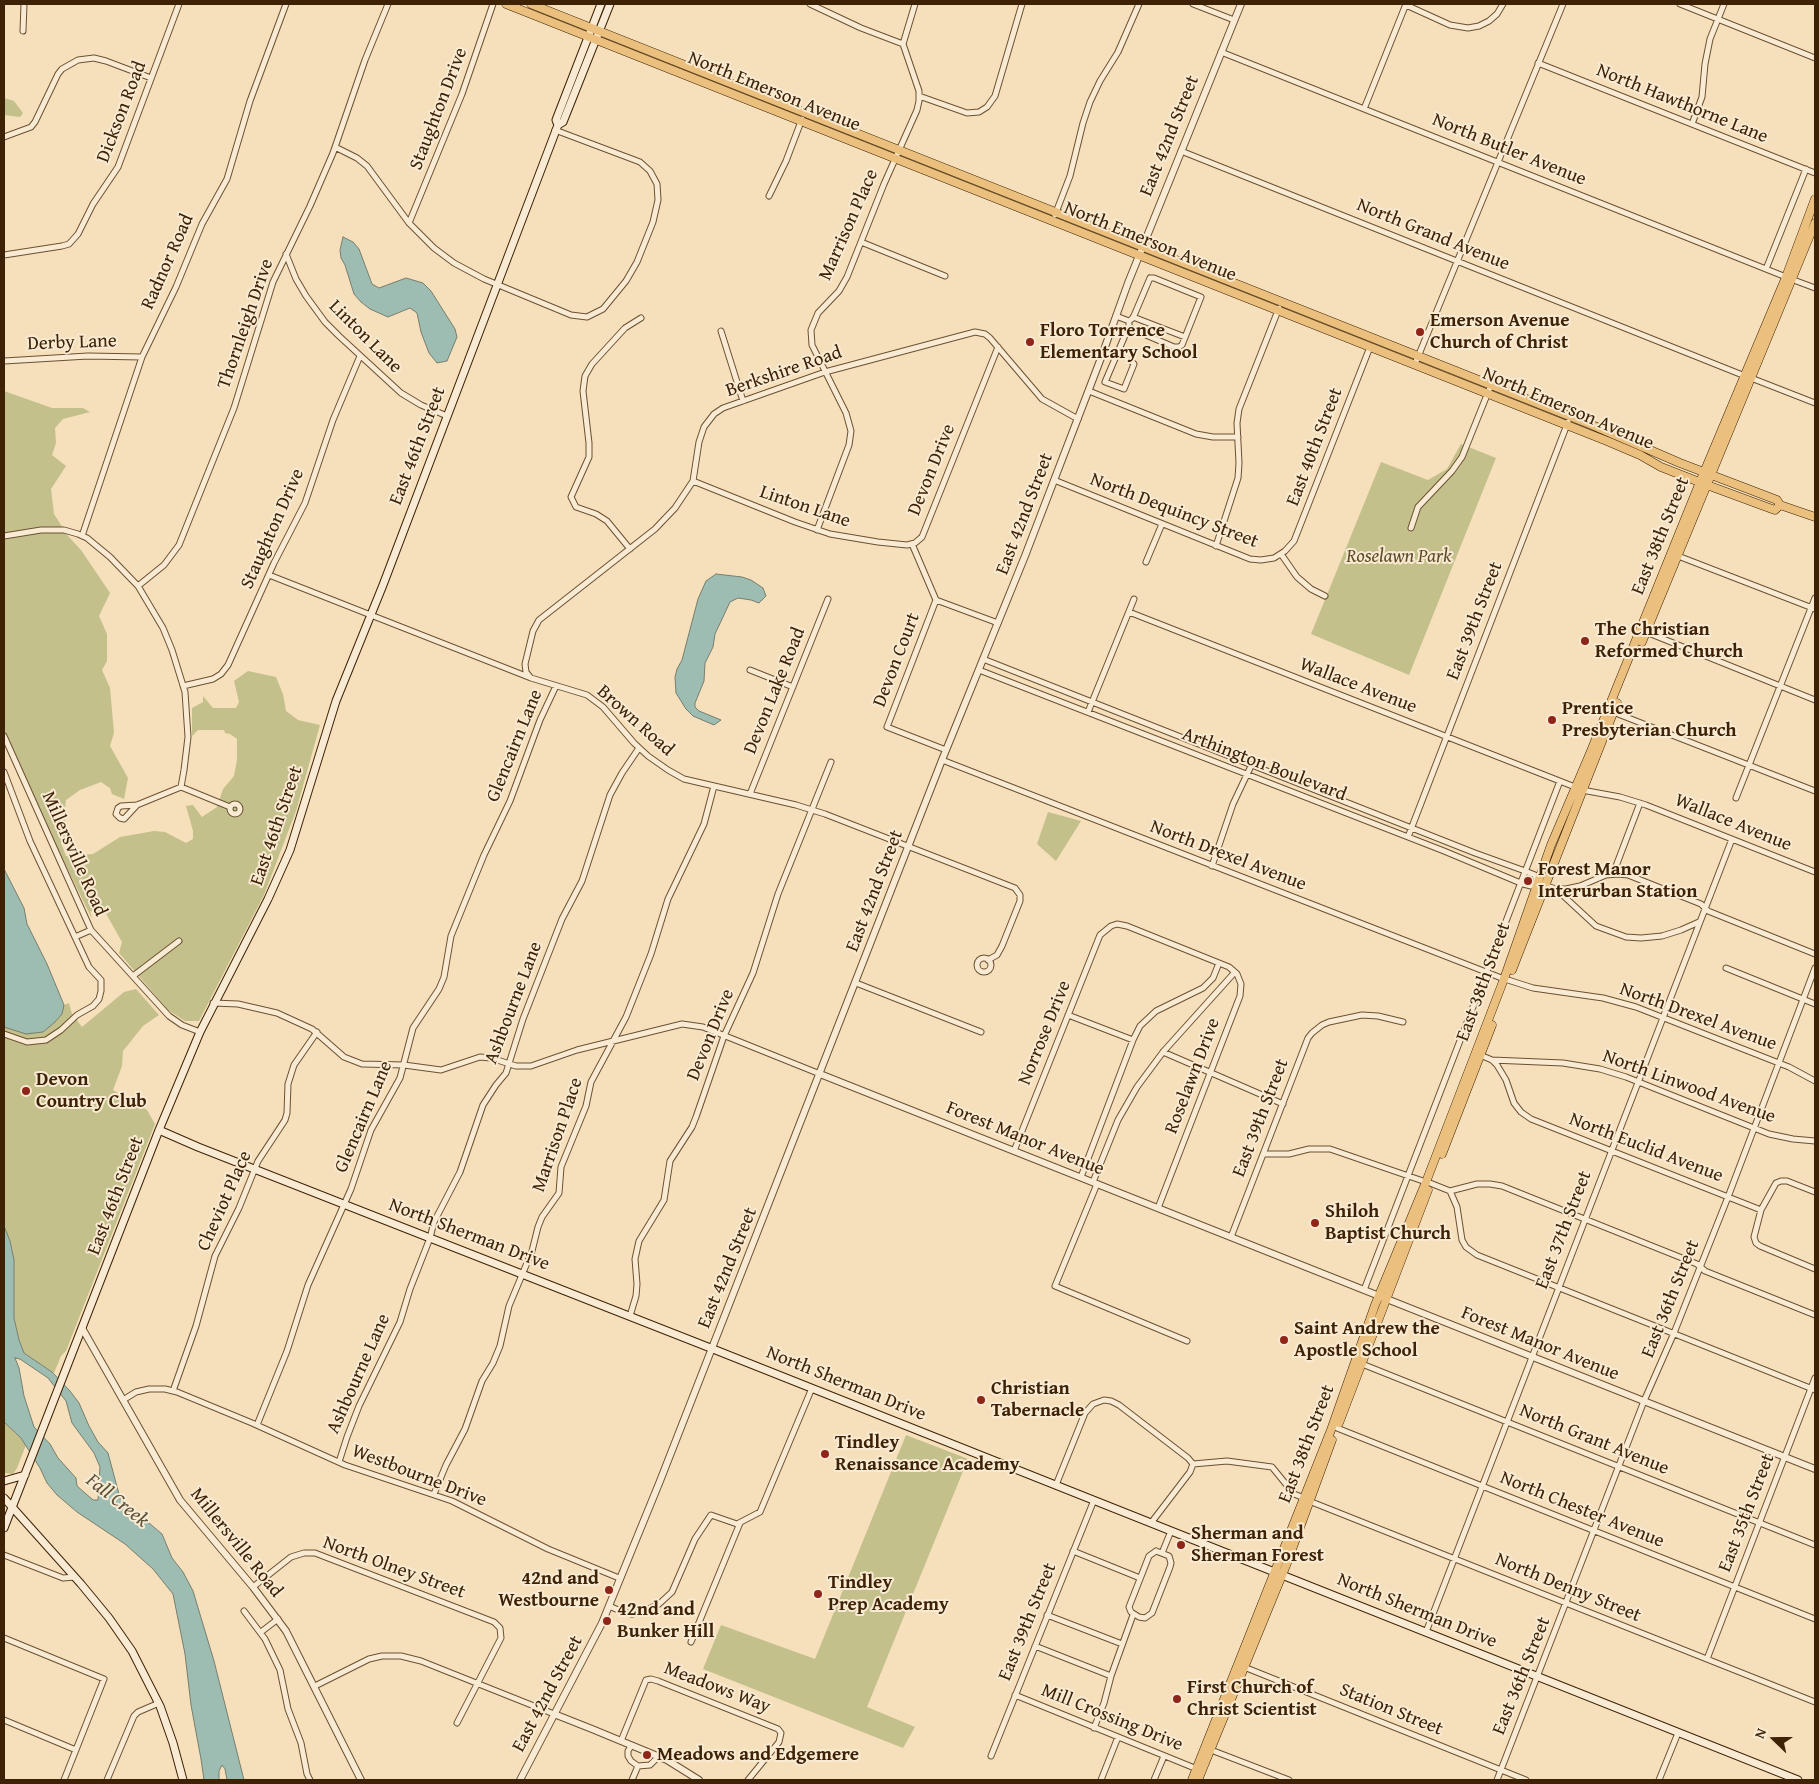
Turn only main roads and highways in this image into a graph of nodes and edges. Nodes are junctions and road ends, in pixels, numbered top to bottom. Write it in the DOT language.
graph roads {
  1 [pos="506,4"];
  2 [pos="531,4"];
  3 [pos="601,4"];
  4 [pos="610,4"];
  5 [pos="596,29"];
  6 [pos="592,38"];
  7 [pos="1815,199"];
  8 [pos="1815,223"];
  9 [pos="1788,278"];
  10 [pos="1708,474"];
  11 [pos="1703,483"];
  12 [pos="1780,505"];
  13 [pos="1815,517"];
  14 [pos="1579,789"];
  15 [pos="1506,980"];
  16 [pos="159,1130"];
  17 [pos="1428,1183"];
  18 [pos="1382,1297"];
  19 [pos="26,1471"];
  20 [pos="4,1481"];
  21 [pos="4,1498"];
  22 [pos="1307,1499"];
  23 [pos="12,1507"];
  24 [pos="4,1528"];
  25 [pos="1279,1573"];
  26 [pos="183,1780"];
  27 [pos="1192,1780"];
  28 [pos="1198,1780"];
  29 [pos="1798,1780"];
  1 -- 6 [label="main road, North Emerson Avenue"];
  2 -- 5 [label="main road, North Emerson Avenue"];
  3 -- 5 [label="main road, East 46th Street"];
  4 -- 5 [label="main road, East 46th Street"];
  5 -- 6 [label="main road, East 46th Street"];
  5 -- 10 [label="main road, North Emerson Avenue"];
  6 -- 11 [label="main road, North Emerson Avenue"];
  6 -- 16 [label="main road, East 46th Street"];
  7 -- 9 [label="main road, East 38th Street"];
  8 -- 9 [label="main road, East 38th Street"];
  9 -- 10 [label="main road, East 38th Street"];
  10 -- 11 [label="main road, East 38th Street"];
  10 -- 12 [label="main road, North Emerson Avenue"];
  11 -- 12 [label="main road, North Emerson Avenue"];
  11 -- 14 [label="main road, East 38th Street"];
  11 -- 14 [label="main road, East 38th Street"];
  12 -- 13 [label="main road, North Emerson Avenue"];
  14 -- 15 [label="main road, East 38th Street"];
  15 -- 17 [label="main road, East 38th Street"];
  15 -- 17 [label="main road, East 38th Street"];
  16 -- 19 [label="main road, East 46th Street"];
  16 -- 25 [label="main road, North Sherman Drive"];
  17 -- 18 [label="main road, East 38th Street"];
  18 -- 22 [label="main road, East 38th Street"];
  18 -- 22 [label="main road, East 38th Street"];
  19 -- 20 [label="main road"];
  19 -- 23 [label="main road, East 46th Street"];
  21 -- 23 [label="main road"];
  22 -- 25 [label="main road, East 38th Street"];
  23 -- 24 [label="main road, East 46th Street"];
  23 -- 26 [label="main road"];
  25 -- 27 [label="main road, East 38th Street"];
  25 -- 28 [label="main road, East 38th Street"];
  25 -- 29 [label="main road, North Sherman Drive"];
}
